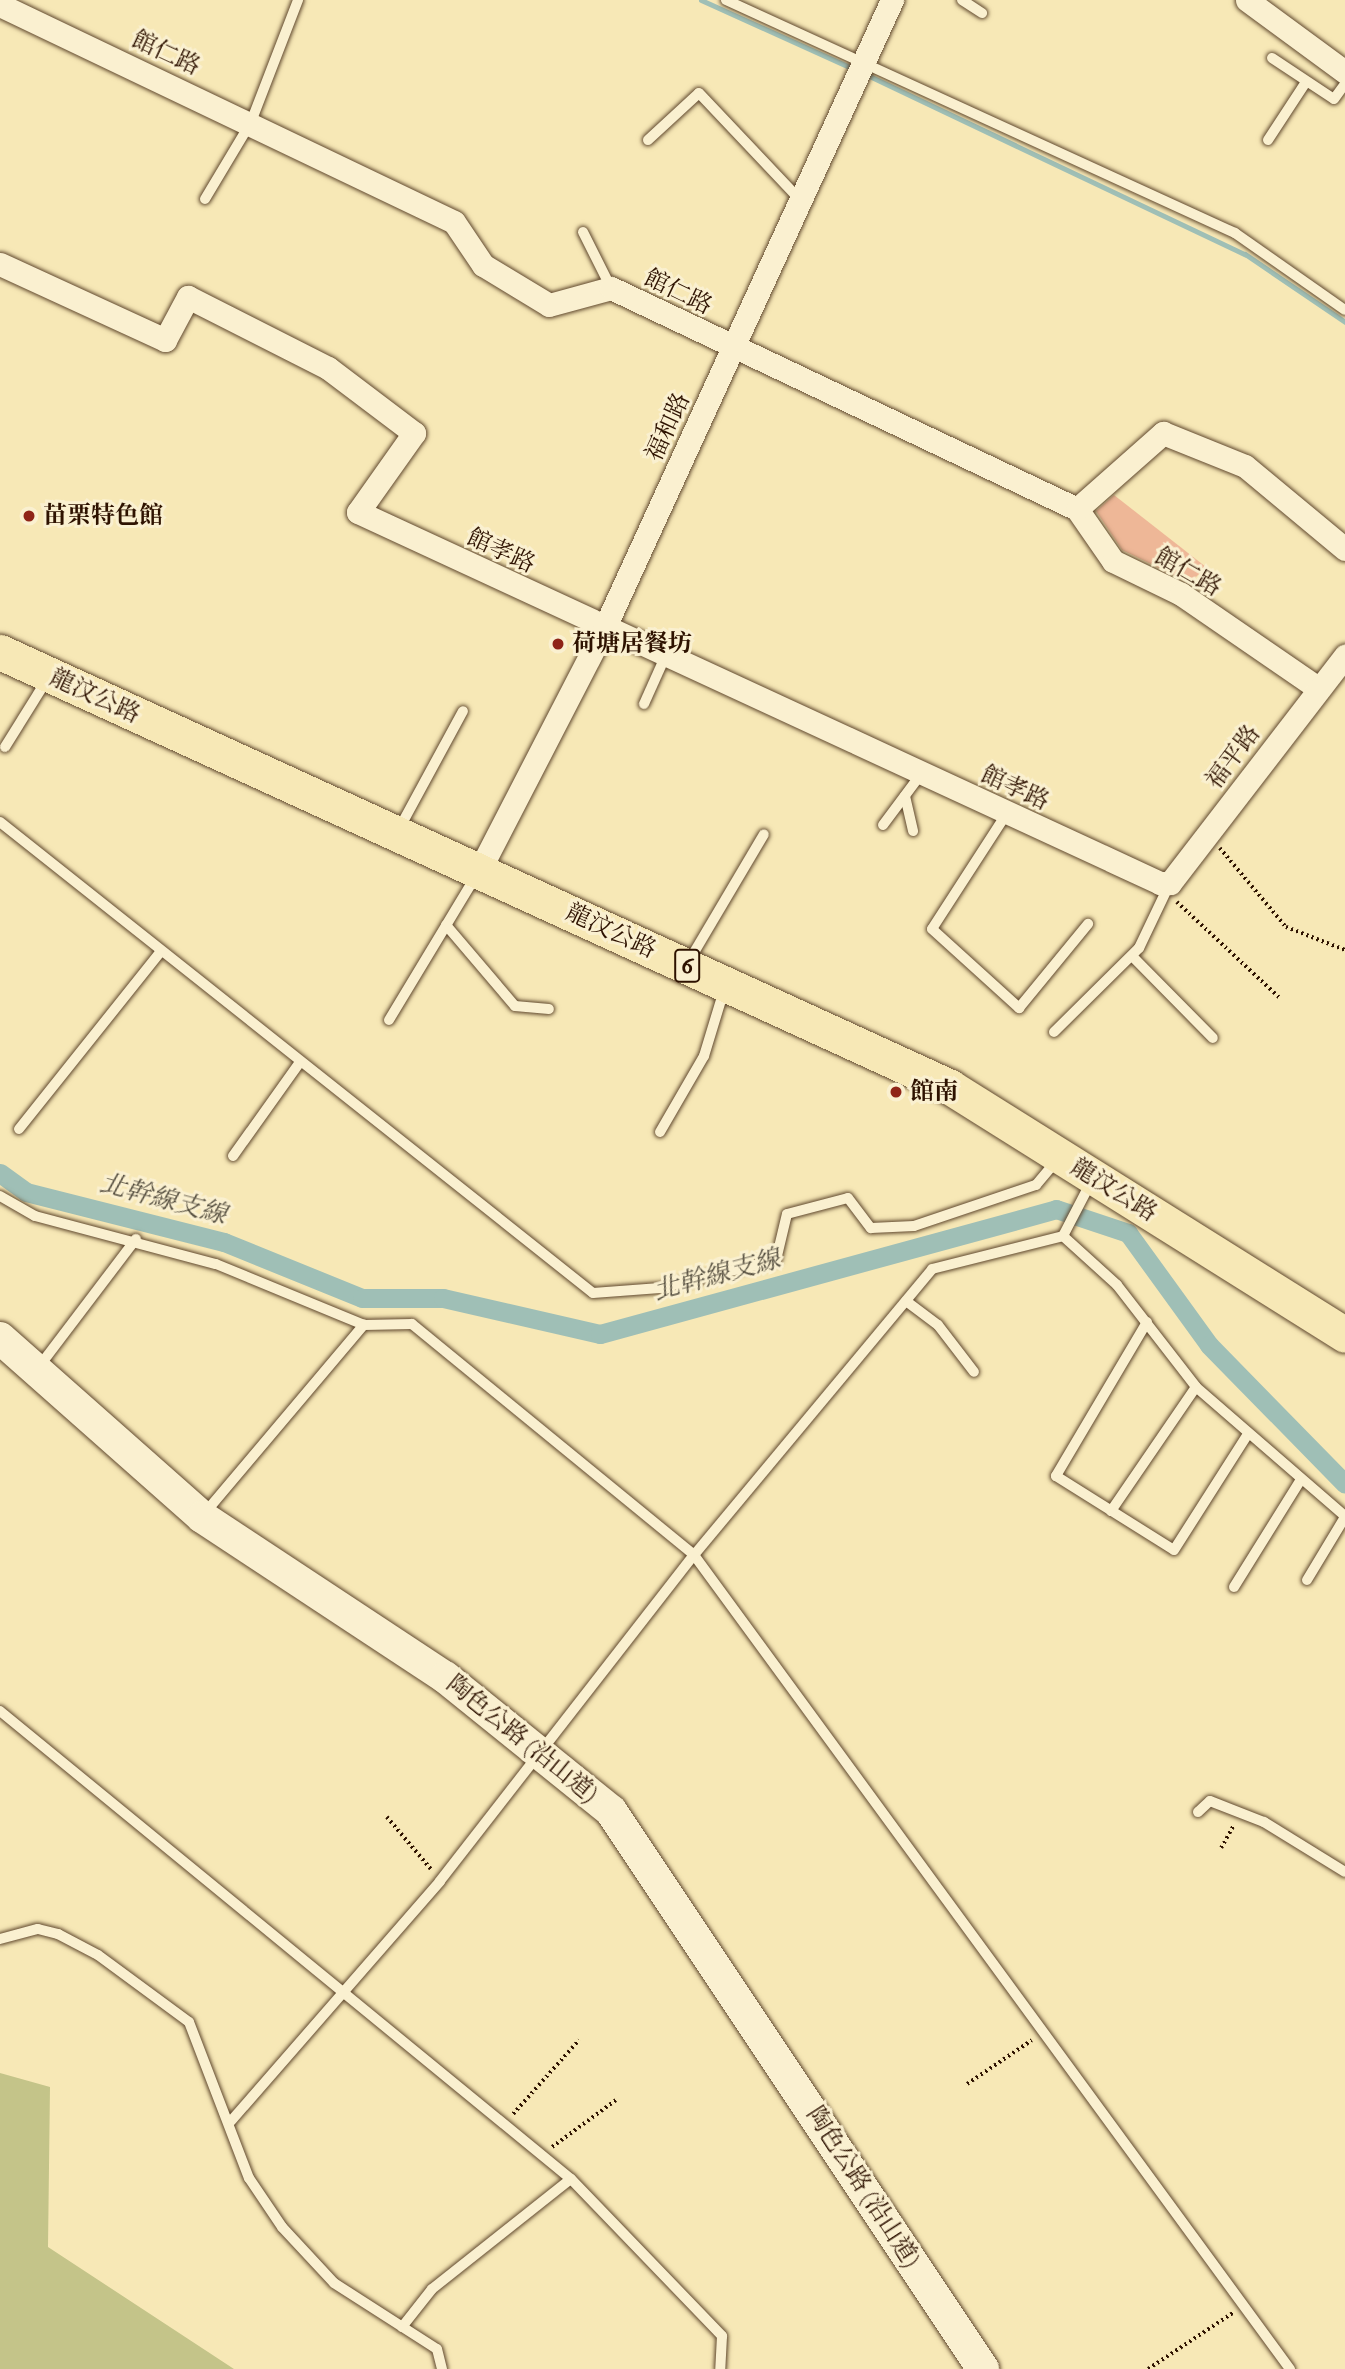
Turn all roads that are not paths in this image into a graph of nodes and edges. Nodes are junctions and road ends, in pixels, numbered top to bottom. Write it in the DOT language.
graph roads {
  1 [pos="298,0"];
  2 [pos="726,0"];
  3 [pos="892,0"];
  4 [pos="962,0"];
  5 [pos="1247,0"];
  6 [pos="0,5"];
  7 [pos="982,13"];
  8 [pos="1272,58"];
  9 [pos="864,65"];
  10 [pos="1345,72"];
  11 [pos="1306,82"];
  12 [pos="1345,84"];
  13 [pos="251,122"];
  14 [pos="648,140"];
  15 [pos="1268,140"];
  16 [pos="205,199"];
  17 [pos="801,202"];
  18 [pos="583,232"];
  19 [pos="0,264"];
  20 [pos="611,288"];
  21 [pos="1345,310"];
  22 [pos="733,349"];
  23 [pos="1077,509"];
  24 [pos="1342,541"];
  25 [pos="604,628"];
  26 [pos="0,652"];
  27 [pos="1345,656"];
  28 [pos="665,657"];
  29 [pos="50,675"];
  30 [pos="1318,688"];
  31 [pos="644,704"];
  32 [pos="463,711"];
  33 [pos="5,747"];
  34 [pos="921,774"];
  35 [pos="905,796"];
  36 [pos="1007,813"];
  37 [pos="0,822"];
  38 [pos="883,825"];
  39 [pos="913,831"];
  40 [pos="397,833"];
  41 [pos="764,834"];
  42 [pos="480,871"];
  43 [pos="1165,887"];
  44 [pos="1087,923"];
  45 [pos="446,925"];
  46 [pos="161,951"];
  47 [pos="1132,956"];
  48 [pos="687,966"];
  49 [pos="726,984"];
  50 [pos="549,1009"];
  51 [pos="389,1020"];
  52 [pos="1054,1032"];
  53 [pos="1213,1038"];
  54 [pos="300,1062"];
  55 [pos="19,1129"];
  56 [pos="660,1132"];
  57 [pos="233,1156"];
  58 [pos="1061,1156"];
  59 [pos="1094,1177"];
  60 [pos="0,1196"];
  61 [pos="1063,1236"];
  62 [pos="136,1239"];
  63 [pos="906,1301"];
  64 [pos="1147,1322"];
  65 [pos="364,1325"];
  66 [pos="1345,1335"];
  67 [pos="0,1338"];
  68 [pos="974,1372"];
  69 [pos="34,1373"];
  70 [pos="1196,1387"];
  71 [pos="1248,1434"];
  72 [pos="1300,1480"];
  73 [pos="1111,1511"];
  74 [pos="1345,1516"];
  75 [pos="202,1517"];
  76 [pos="694,1555"];
  77 [pos="1307,1580"];
  78 [pos="1234,1587"];
  79 [pos="0,1711"];
  80 [pos="541,1748"];
  81 [pos="1198,1812"];
  82 [pos="1345,1872"];
  83 [pos="0,1939"];
  84 [pos="344,1992"];
  85 [pos="231,2120"];
  86 [pos="571,2179"];
  87 [pos="402,2327"];
  88 [pos="442,2369"];
  89 [pos="720,2369"];
  90 [pos="983,2369"];
  91 [pos="1290,2369"];
  1 -- 13 [label="lane"];
  2 -- 9 [label="lane"];
  3 -- 9 [label="street, 福和路"];
  4 -- 7 [label="lane"];
  5 -- 10 [label="street"];
  6 -- 13 [label="street, 館仁路"];
  8 -- 11 [label="lane"];
  9 -- 17 [label="street, 福和路"];
  9 -- 21 [label="lane"];
  11 -- 12 [label="lane"];
  11 -- 15 [label="lane"];
  13 -- 16 [label="lane"];
  13 -- 20 [label="street, 館仁路"];
  14 -- 17 [label="lane"];
  17 -- 22 [label="street, 福和路"];
  18 -- 20 [label="lane"];
  19 -- 25 [label="street, 館孝路"];
  20 -- 22 [label="street, 館仁路"];
  22 -- 23 [label="street, 館仁路"];
  22 -- 25 [label="street, 福和路"];
  23 -- 24 [label="street"];
  23 -- 30 [label="street, 館仁路"];
  25 -- 28 [label="street, 館孝路"];
  25 -- 42 [label="street, 福和路"];
  26 -- 29 [label="main road, 龍汶公路 / 6"];
  27 -- 30 [label="street, 福平路"];
  28 -- 31 [label="lane"];
  28 -- 34 [label="street, 館孝路"];
  29 -- 33 [label="lane"];
  29 -- 40 [label="main road, 龍汶公路 / 6"];
  30 -- 43 [label="street, 福平路"];
  32 -- 40 [label="lane"];
  34 -- 35 [label="lane"];
  34 -- 36 [label="street, 館孝路"];
  35 -- 38 [label="lane"];
  35 -- 39 [label="lane"];
  36 -- 43 [label="street, 館孝路"];
  36 -- 44 [label="lane"];
  37 -- 46 [label="lane"];
  40 -- 42 [label="main road, 龍汶公路 / 6"];
  41 -- 48 [label="lane"];
  42 -- 45 [label="lane"];
  42 -- 48 [label="main road, 龍汶公路 / 6"];
  43 -- 47 [label="lane"];
  45 -- 50 [label="lane"];
  45 -- 51 [label="lane"];
  46 -- 54 [label="lane"];
  46 -- 55 [label="lane"];
  47 -- 52 [label="lane"];
  47 -- 53 [label="lane"];
  48 -- 49 [label="main road, 龍汶公路 / 6"];
  49 -- 56 [label="lane"];
  49 -- 58 [label="main road, 龍汶公路 / 6"];
  54 -- 57 [label="lane"];
  54 -- 58 [label="lane"];
  58 -- 59 [label="main road, 龍汶公路 / 6"];
  59 -- 61 [label="lane"];
  59 -- 66 [label="main road, 龍汶公路 / 6"];
  60 -- 62 [label="lane"];
  61 -- 63 [label="lane"];
  61 -- 64 [label="lane"];
  62 -- 65 [label="lane"];
  62 -- 69 [label="lane"];
  63 -- 68 [label="lane"];
  63 -- 76 [label="lane"];
  64 -- 70 [label="lane"];
  64 -- 73 [label="lane"];
  65 -- 75 [label="lane"];
  65 -- 76 [label="lane"];
  67 -- 69 [label="main road, 陶色公路 (沿山道)"];
  69 -- 75 [label="main road, 陶色公路 (沿山道)"];
  70 -- 71 [label="lane"];
  70 -- 73 [label="lane"];
  71 -- 72 [label="lane"];
  71 -- 73 [label="lane"];
  72 -- 74 [label="lane"];
  72 -- 78 [label="lane"];
  74 -- 77 [label="lane"];
  75 -- 80 [label="main road, 陶色公路 (沿山道)"];
  76 -- 80 [label="lane"];
  76 -- 91 [label="lane"];
  79 -- 84 [label="lane"];
  80 -- 84 [label="lane"];
  80 -- 90 [label="main road, 陶色公路 (沿山道)"];
  81 -- 82 [label="lane"];
  83 -- 85 [label="lane"];
  84 -- 85 [label="lane"];
  84 -- 86 [label="lane"];
  85 -- 87 [label="lane"];
  86 -- 87 [label="lane"];
  86 -- 89 [label="lane"];
  87 -- 88 [label="lane"];
}
